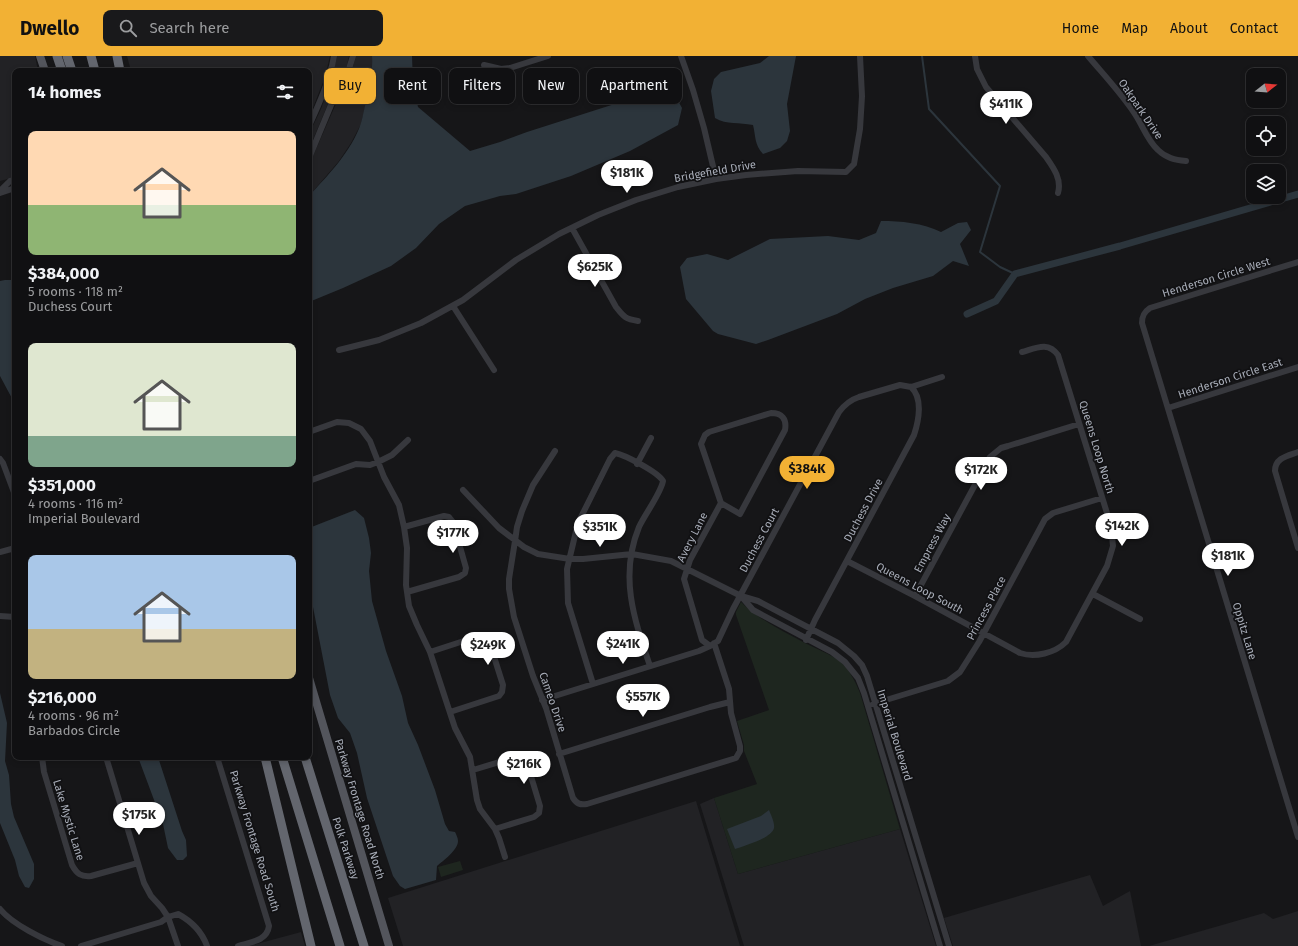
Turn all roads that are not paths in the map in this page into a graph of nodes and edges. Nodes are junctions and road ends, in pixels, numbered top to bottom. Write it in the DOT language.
graph roads {
  1 [pos="40,56"];
  2 [pos="57,56"];
  3 [pos="67,56"];
  4 [pos="91,56"];
  5 [pos="118,56"];
  6 [pos="334,56"];
  7 [pos="353,56"];
  8 [pos="548,56"];
  9 [pos="681,56"];
  10 [pos="860,56"];
  11 [pos="975,56"];
  12 [pos="1088,56"];
  13 [pos="484,65"];
  14 [pos="44,68"];
  15 [pos="61,68"];
  16 [pos="71,68"];
  17 [pos="94,68"];
  18 [pos="120,68"];
  19 [pos="312,119"];
  20 [pos="312,151"];
  21 [pos="1186,161"];
  22 [pos="716,179"];
  23 [pos="12,181"];
  24 [pos="12,189"];
  25 [pos="0,192"];
  26 [pos="1058,193"];
  27 [pos="572,228"];
  28 [pos="1298,262"];
  29 [pos="453,306"];
  30 [pos="1143,315"];
  31 [pos="638,321"];
  32 [pos="339,350"];
  33 [pos="1022,352"];
  34 [pos="1298,367"];
  35 [pos="494,370"];
  36 [pos="942,377"];
  37 [pos="911,387"];
  38 [pos="1168,408"];
  39 [pos="1079,424"];
  40 [pos="312,431"];
  41 [pos="651,438"];
  42 [pos="408,440"];
  43 [pos="555,451"];
  44 [pos="1298,452"];
  45 [pos="0,459"];
  46 [pos="378,462"];
  47 [pos="637,464"];
  48 [pos="312,478"];
  49 [pos="12,487"];
  50 [pos="463,490"];
  51 [pos="1102,498"];
  52 [pos="721,503"];
  53 [pos="404,527"];
  54 [pos="1297,538"];
  55 [pos="515,541"];
  56 [pos="1298,548"];
  57 [pos="12,549"];
  58 [pos="0,552"];
  59 [pos="632,554"];
  60 [pos="570,559"];
  61 [pos="847,561"];
  62 [pos="686,569"];
  63 [pos="407,592"];
  64 [pos="1093,594"];
  65 [pos="741,596"];
  66 [pos="916,596"];
  67 [pos="0,616"];
  68 [pos="12,617"];
  69 [pos="1140,619"];
  70 [pos="811,629"];
  71 [pos="983,633"];
  72 [pos="806,640"];
  73 [pos="712,645"];
  74 [pos="430,652"];
  75 [pos="650,666"];
  76 [pos="593,684"];
  77 [pos="312,688"];
  78 [pos="542,700"];
  79 [pos="730,702"];
  80 [pos="875,704"];
  81 [pos="868,706"];
  82 [pos="450,712"];
  83 [pos="559,754"];
  84 [pos="42,760"];
  85 [pos="107,760"];
  86 [pos="218,760"];
  87 [pos="266,760"];
  88 [pos="283,760"];
  89 [pos="306,760"];
  90 [pos="473,770"];
  91 [pos="495,829"];
  92 [pos="1298,837"];
  93 [pos="505,857"];
  94 [pos="138,863"];
  95 [pos="0,909"];
  96 [pos="168,917"];
  97 [pos="62,946"];
  98 [pos="81,946"];
  99 [pos="178,946"];
  100 [pos="207,946"];
  101 [pos="238,946"];
  102 [pos="311,946"];
  103 [pos="340,946"];
  104 [pos="364,946"];
  105 [pos="389,946"];
  106 [pos="940,946"];
  107 [pos="949,946"];
  1 -- 14 [label="main road"];
  2 -- 15 [label="highway"];
  3 -- 16 [label="highway"];
  4 -- 17 [label="highway"];
  5 -- 18 [label="highway"];
  6 -- 19 [label="street"];
  7 -- 20 [label="street"];
  8 -- 13 [label="street"];
  9 -- 22 [label="street"];
  10 -- 22 [label="street, Bridgefield Drive"];
  11 -- 26 [label="street"];
  12 -- 21 [label="street, Oakpark Drive"];
  22 -- 27 [label="street, Bridgefield Drive"];
  23 -- 25 [label="street"];
  24 -- 25 [label="street"];
  27 -- 29 [label="street, Bridgefield Drive"];
  27 -- 31 [label="street"];
  28 -- 30 [label="street, Henderson Circle West"];
  29 -- 32 [label="street, Bridgefield Drive"];
  29 -- 35 [label="street"];
  30 -- 38 [label="street, Oppitz Lane"];
  33 -- 39 [label="street, Queens Loop North"];
  34 -- 38 [label="street, Henderson Circle East"];
  36 -- 37 [label="street, Duchess Court"];
  37 -- 61 [label="street, Duchess Drive"];
  37 -- 65 [label="street, Duchess Court"];
  38 -- 92 [label="street, Oppitz Lane"];
  39 -- 51 [label="street, Queens Loop North"];
  39 -- 66 [label="street, Empress Way"];
  40 -- 46 [label="street"];
  41 -- 47 [label="street"];
  42 -- 46 [label="street"];
  43 -- 55 [label="street, Cameo Drive"];
  44 -- 54 [label="street"];
  45 -- 49 [label="street"];
  46 -- 48 [label="street"];
  46 -- 53 [label="street"];
  47 -- 59 [label="street"];
  47 -- 60 [label="street"];
  50 -- 55 [label="street, Imperial Boulevard"];
  51 -- 64 [label="street, Queens Loop North"];
  51 -- 71 [label="street, Princess Place"];
  52 -- 52 [label="street"];
  52 -- 62 [label="street, Avery Lane"];
  53 -- 63 [label="street"];
  53 -- 63 [label="street"];
  54 -- 56 [label="street"];
  55 -- 60 [label="street, Imperial Boulevard"];
  55 -- 78 [label="street, Cameo Drive"];
  57 -- 58 [label="street"];
  59 -- 60 [label="street, Imperial Boulevard"];
  59 -- 62 [label="street, Imperial Boulevard"];
  59 -- 75 [label="street"];
  60 -- 76 [label="street"];
  61 -- 66 [label="street, Queens Loop South"];
  61 -- 70 [label="street, Duchess Drive"];
  62 -- 65 [label="street, Imperial Boulevard"];
  62 -- 73 [label="street, Avery Lane"];
  63 -- 74 [label="street"];
  64 -- 69 [label="street"];
  64 -- 71 [label="street, Queens Loop North"];
  65 -- 70 [label="street, Imperial Boulevard"];
  65 -- 72 [label="street, Imperial Boulevard"];
  65 -- 73 [label="street, Duchess Court"];
  66 -- 71 [label="street, Queens Loop South"];
  67 -- 68 [label="street"];
  70 -- 72 [label="street, Duchess Drive"];
  70 -- 80 [label="street, Imperial Boulevard"];
  71 -- 80 [label="street, Princess Place"];
  72 -- 81 [label="street, Imperial Boulevard"];
  73 -- 75 [label="street"];
  73 -- 79 [label="street, Cameo Drive"];
  74 -- 82 [label="street"];
  74 -- 82 [label="street"];
  75 -- 76 [label="street"];
  76 -- 78 [label="street"];
  77 -- 105 [label="main road, Parkway Frontage Road North"];
  78 -- 83 [label="street, Cameo Drive"];
  79 -- 83 [label="street"];
  79 -- 83 [label="street, Cameo Drive"];
  80 -- 81 [label="street, Princess Place"];
  80 -- 107 [label="street, Imperial Boulevard"];
  81 -- 106 [label="street, Imperial Boulevard"];
  82 -- 90 [label="street"];
  84 -- 94 [label="street, Lake Mystic Lane"];
  85 -- 94 [label="street"];
  86 -- 101 [label="street, Parkway Frontage Road South"];
  87 -- 102 [label="highway"];
  88 -- 103 [label="highway"];
  89 -- 104 [label="highway, Polk Parkway"];
  90 -- 91 [label="street"];
  90 -- 91 [label="street"];
  91 -- 93 [label="street"];
  94 -- 96 [label="street"];
  95 -- 97 [label="street"];
  96 -- 98 [label="street"];
  96 -- 99 [label="street"];
  96 -- 100 [label="street"];
}
